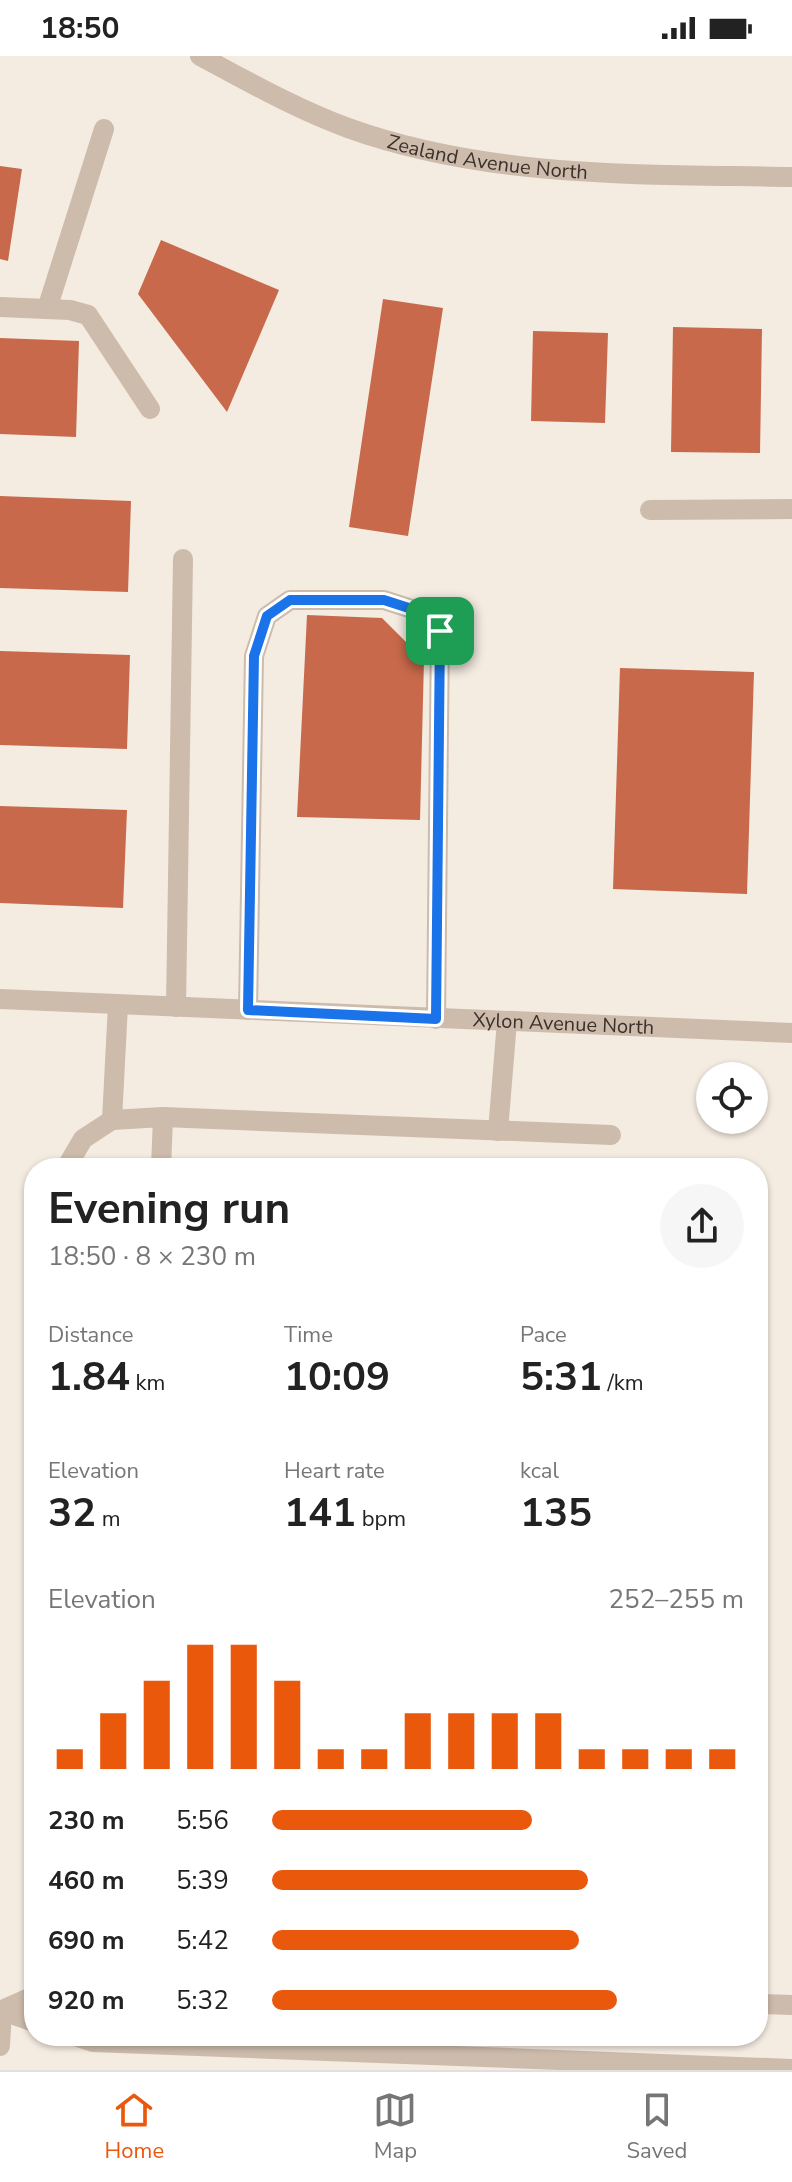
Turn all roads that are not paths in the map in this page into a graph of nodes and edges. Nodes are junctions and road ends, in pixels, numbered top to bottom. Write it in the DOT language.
graph roads {
  1 [pos="200,56"];
  2 [pos="104,129"];
  3 [pos="792,177"];
  4 [pos="0,307"];
  5 [pos="47,309"];
  6 [pos="150,409"];
  7 [pos="792,509"];
  8 [pos="650,510"];
  9 [pos="183,559"];
  10 [pos="0,999"];
  11 [pos="118,1005"];
  12 [pos="176,1007"];
  13 [pos="248,1010"];
  14 [pos="436,1019"];
  15 [pos="507,1021"];
  16 [pos="792,1033"];
  17 [pos="163,1117"];
  18 [pos="112,1120"];
  19 [pos="498,1131"];
  20 [pos="611,1135"];
  21 [pos="72,1158"];
  22 [pos="161,1158"];
  23 [pos="24,2000"];
  24 [pos="768,2004"];
  25 [pos="792,2005"];
  26 [pos="1,2010"];
  27 [pos="24,2018"];
  28 [pos="0,2046"];
  29 [pos="197,2046"];
  30 [pos="792,2069"];
  1 -- 3 [label="street, Zealand Avenue North"];
  2 -- 5 [label="street"];
  4 -- 5 [label="street"];
  5 -- 6 [label="street"];
  7 -- 8 [label="street"];
  9 -- 12 [label="street"];
  10 -- 11 [label="street, Xylon Avenue North"];
  11 -- 12 [label="street, Xylon Avenue North"];
  11 -- 18 [label="street"];
  12 -- 13 [label="street, Xylon Avenue North"];
  13 -- 14 [label="street, Xylon Avenue North"];
  13 -- 14 [label="street"];
  14 -- 15 [label="street, Xylon Avenue North"];
  15 -- 16 [label="street, Xylon Avenue North"];
  15 -- 19 [label="street"];
  17 -- 18 [label="street"];
  17 -- 19 [label="street"];
  17 -- 22 [label="street"];
  18 -- 21 [label="street"];
  19 -- 20 [label="street"];
  23 -- 26 [label="street"];
  24 -- 25 [label="street"];
  26 -- 27 [label="street"];
  26 -- 28 [label="street"];
  29 -- 30 [label="street"];
}
